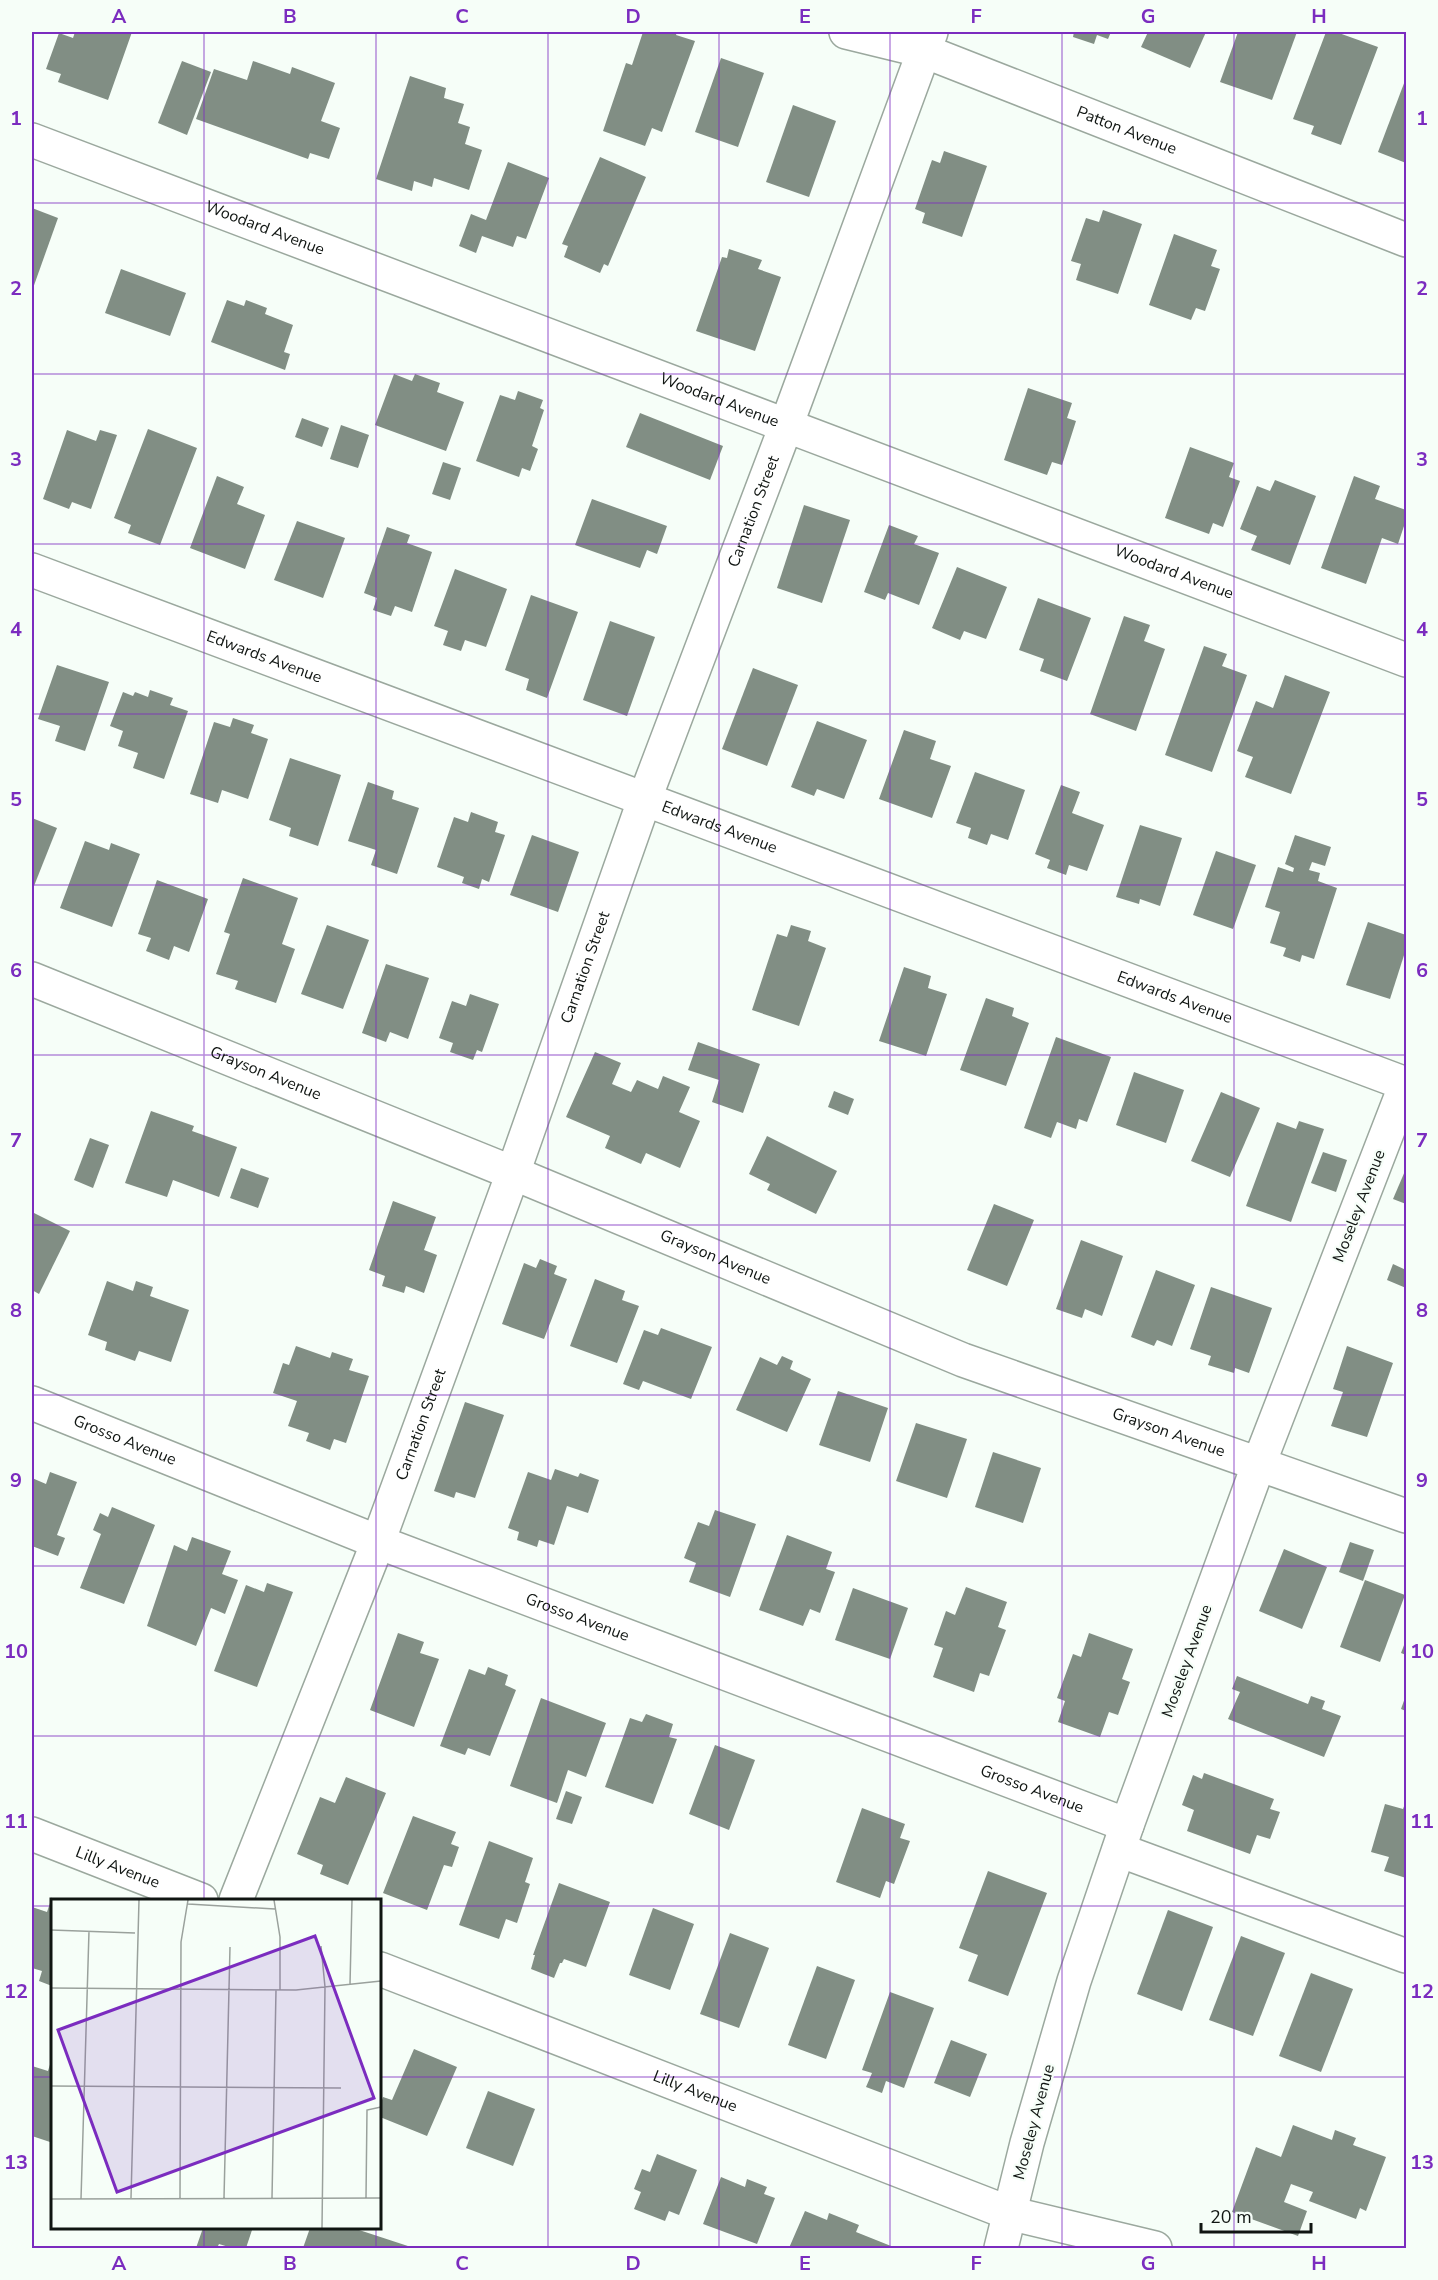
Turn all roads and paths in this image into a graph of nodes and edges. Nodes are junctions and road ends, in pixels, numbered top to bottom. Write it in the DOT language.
graph roads {
  1 [pos="846,32"];
  2 [pos="928,41"];
  3 [pos="32,140"];
  4 [pos="1407,240"];
  5 [pos="786,426"];
  6 [pos="32,570"];
  7 [pos="1407,660"];
  8 [pos="645,798"];
  9 [pos="32,979"];
  10 [pos="1406,1084"];
  11 [pos="513,1173"];
  12 [pos="32,1402"];
  13 [pos="1258,1466"];
  14 [pos="1407,1516"];
  15 [pos="378,1542"];
  16 [pos="32,1834"];
  17 [pos="1123,1838"];
  18 [pos="198,1899"];
  19 [pos="236,1899"];
  20 [pos="1407,1956"];
  21 [pos="381,1969"];
  22 [pos="1009,2213"];
  23 [pos="1001,2248"];
  24 [pos="1155,2248"];
  1 -- 2 [label="street, Patton Avenue"];
  2 -- 4 [label="street, Patton Avenue"];
  2 -- 5 [label="street, Carnation Street"];
  3 -- 5 [label="street, Woodard Avenue"];
  5 -- 7 [label="street, Woodard Avenue"];
  5 -- 8 [label="street, Carnation Street"];
  6 -- 8 [label="street, Edwards Avenue"];
  8 -- 10 [label="street, Edwards Avenue"];
  8 -- 11 [label="street, Carnation Street"];
  9 -- 11 [label="street, Grayson Avenue"];
  10 -- 13 [label="street, Moseley Avenue"];
  11 -- 13 [label="street, Grayson Avenue"];
  11 -- 15 [label="street, Carnation Street"];
  12 -- 15 [label="street, Grosso Avenue"];
  13 -- 14 [label="street, Grayson Avenue"];
  13 -- 17 [label="street, Moseley Avenue"];
  15 -- 17 [label="street, Grosso Avenue"];
  15 -- 19 [label="street, Carnation Street"];
  16 -- 18 [label="street, Lilly Avenue"];
  17 -- 20 [label="street, Grosso Avenue"];
  17 -- 22 [label="street, Moseley Avenue"];
  21 -- 22 [label="street, Lilly Avenue"];
  22 -- 23 [label="street, Moseley Avenue"];
  22 -- 24 [label="street, Lilly Avenue"];
}
